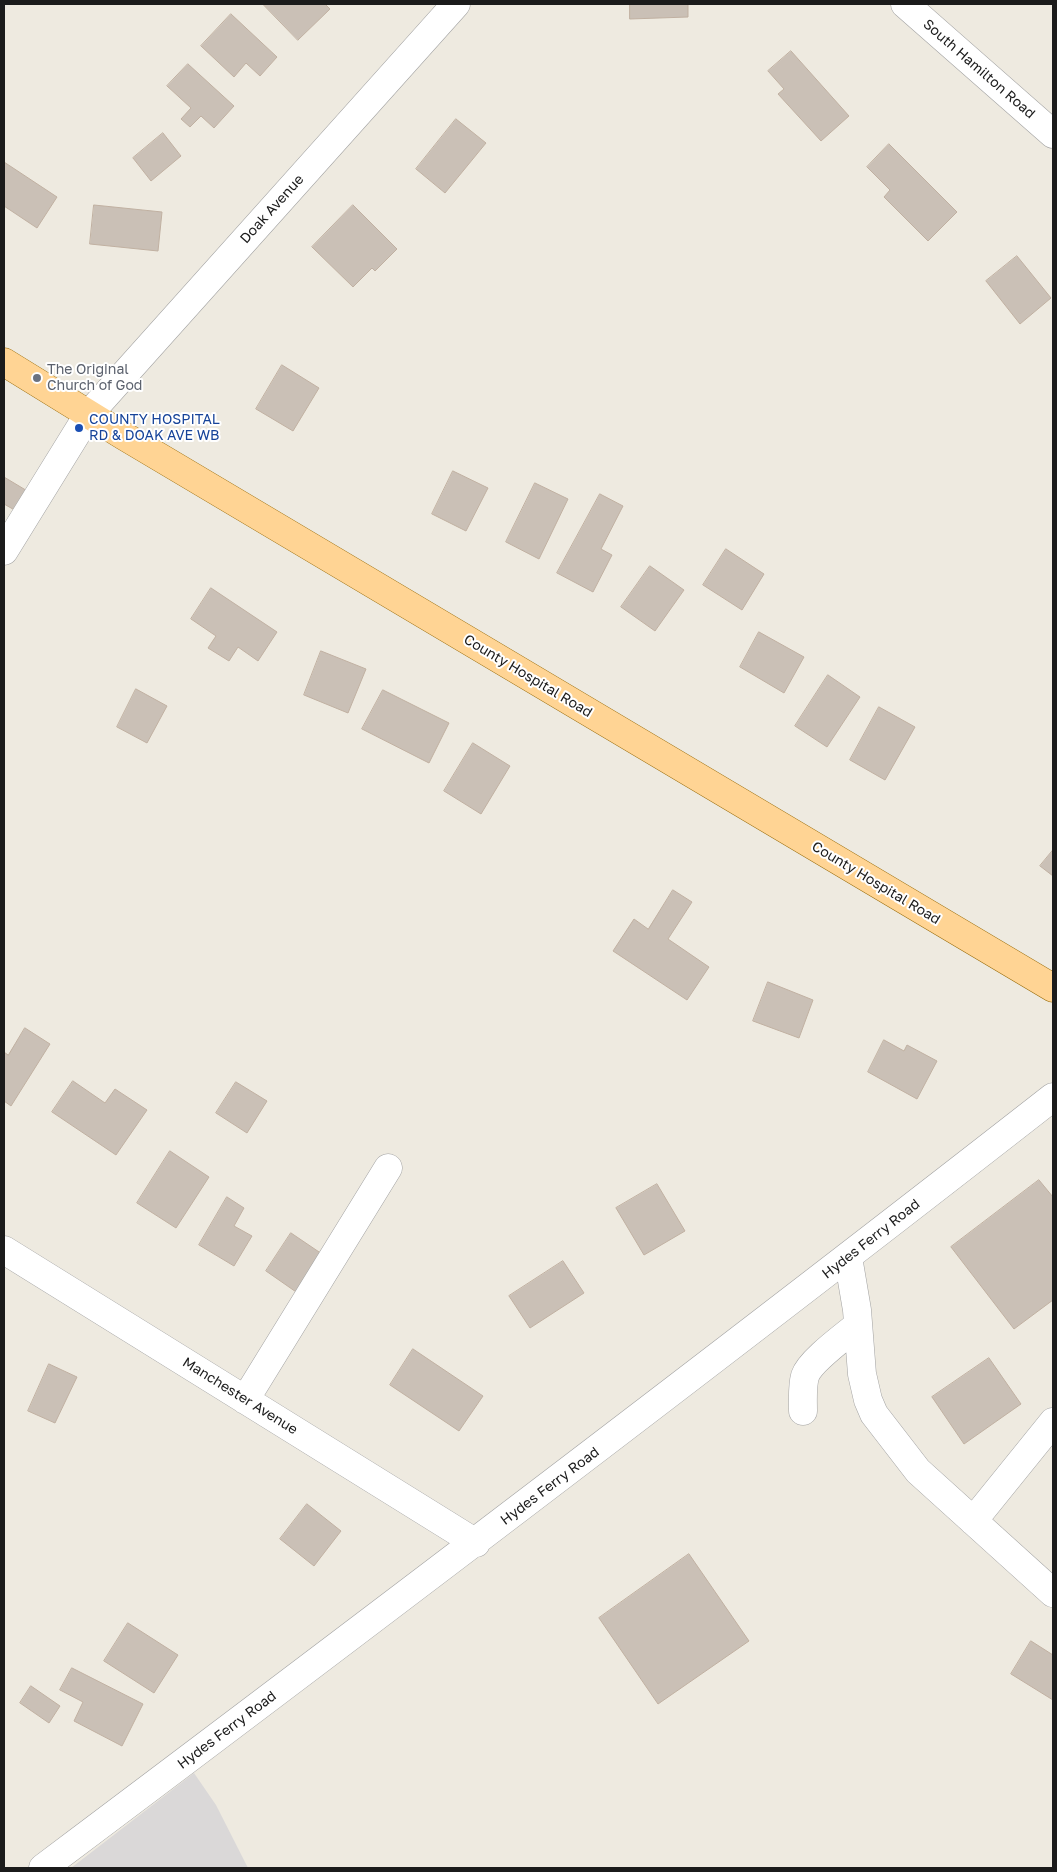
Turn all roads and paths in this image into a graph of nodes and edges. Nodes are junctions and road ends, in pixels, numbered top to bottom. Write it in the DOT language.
graph roads {
  1 [pos="456,4"];
  2 [pos="905,4"];
  3 [pos="1053,134"];
  4 [pos="4,362"];
  5 [pos="88,415"];
  6 [pos="4,551"];
  7 [pos="1053,988"];
  8 [pos="1053,1097"];
  9 [pos="388,1168"];
  10 [pos="4,1250"];
  11 [pos="848,1257"];
  12 [pos="858,1325"];
  13 [pos="246,1400"];
  14 [pos="803,1411"];
  15 [pos="1053,1422"];
  16 [pos="973,1521"];
  17 [pos="476,1543"];
  18 [pos="1053,1593"];
  19 [pos="42,1868"];
  1 -- 5 [label="street, Doak Avenue"];
  2 -- 3 [label="street, South Hamilton Road"];
  4 -- 5 [label="main road, County Hospital Road"];
  5 -- 6 [label="street, Doak Avenue"];
  5 -- 7 [label="main road, County Hospital Road"];
  8 -- 11 [label="street, Hydes Ferry Road"];
  9 -- 13 [label="street"];
  10 -- 13 [label="street, Manchester Avenue"];
  11 -- 12 [label="street"];
  11 -- 17 [label="street, Hydes Ferry Road"];
  12 -- 14 [label="street"];
  12 -- 16 [label="street"];
  13 -- 17 [label="street, Manchester Avenue"];
  15 -- 16 [label="street"];
  16 -- 18 [label="street"];
  17 -- 19 [label="street, Hydes Ferry Road"];
}
